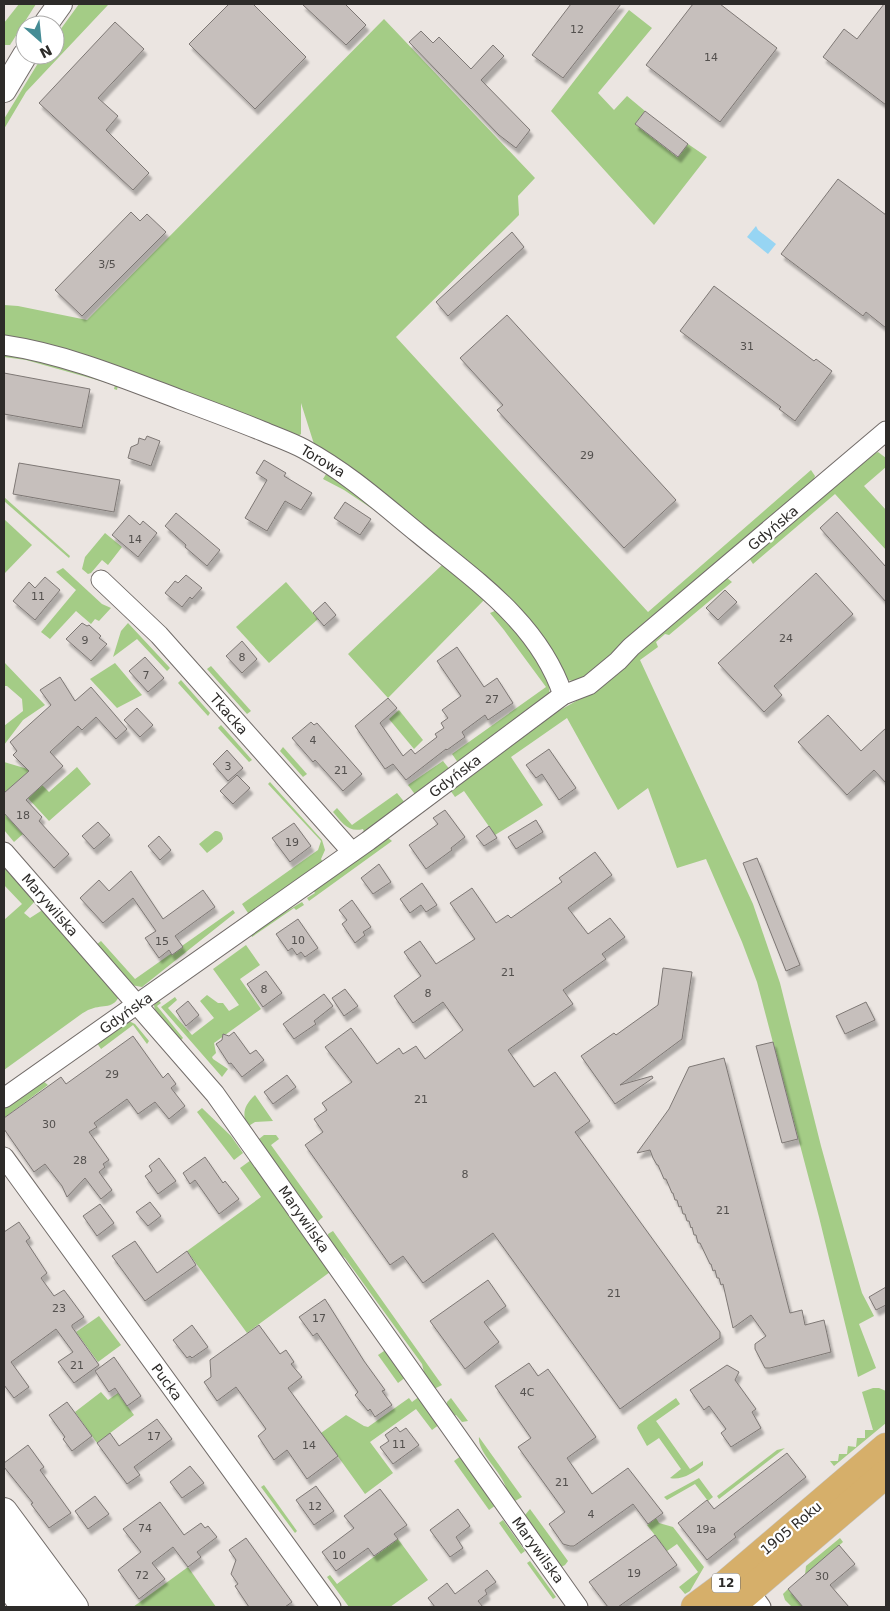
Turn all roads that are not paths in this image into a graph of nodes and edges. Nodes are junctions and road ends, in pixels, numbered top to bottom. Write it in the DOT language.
graph roads {
  1 [pos="60,4"];
  2 [pos="52,15"];
  3 [pos="19,65"];
  4 [pos="4,90"];
  5 [pos="4,345"];
  6 [pos="886,432"];
  7 [pos="101,580"];
  8 [pos="563,695"];
  9 [pos="4,852"];
  10 [pos="352,852"];
  11 [pos="138,1004"];
  12 [pos="4,1098"];
  13 [pos="4,1157"];
  14 [pos="886,1447"];
  15 [pos="886,1474"];
  16 [pos="4,1511"];
  17 [pos="4,1543"];
  18 [pos="755,1558"];
  19 [pos="4,1579"];
  20 [pos="747,1602"];
  21 [pos="24,1607"];
  22 [pos="50,1607"];
  23 [pos="75,1607"];
  24 [pos="331,1607"];
  25 [pos="578,1607"];
  26 [pos="695,1607"];
  1 -- 2 [label="street"];
  3 -- 4 [label="street"];
  5 -- 8 [label="street, Torowa"];
  6 -- 8 [label="street, Gdyńska"];
  7 -- 10 [label="street, Tkacka"];
  8 -- 10 [label="street, Gdyńska"];
  9 -- 11 [label="street, Marywilska"];
  10 -- 11 [label="street, Gdyńska"];
  11 -- 12 [label="street, Gdyńska"];
  11 -- 25 [label="street, Marywilska"];
  13 -- 24 [label="street, Pucka"];
  14 -- 18 [label="main road, 1905 Roku / 12"];
  15 -- 20 [label="main road, 1905 Roku / 12"];
  16 -- 23 [label="main road"];
  17 -- 22 [label="main road"];
  18 -- 20 [label="street"];
  18 -- 26 [label="main road, 1905 Roku / 12"];
  19 -- 21 [label="main road"];
}
